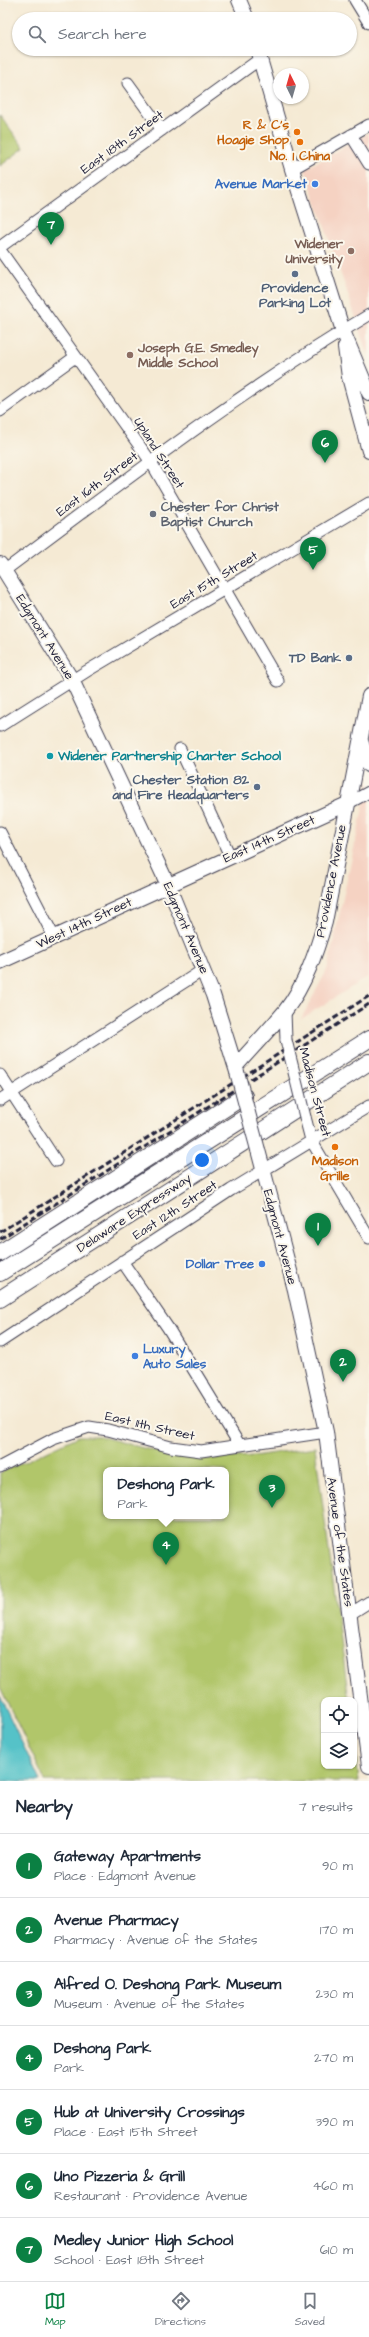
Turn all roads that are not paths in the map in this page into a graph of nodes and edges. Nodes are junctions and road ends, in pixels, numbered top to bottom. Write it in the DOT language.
graph roads {
  1 [pos="355,0"];
  2 [pos="241,1"];
  3 [pos="244,12"];
  4 [pos="369,23"];
  5 [pos="256,56"];
  6 [pos="260,56"];
  7 [pos="128,83"];
  8 [pos="369,125"];
  9 [pos="162,130"];
  10 [pos="351,135"];
  11 [pos="369,164"];
  12 [pos="292,169"];
  13 [pos="0,248"];
  14 [pos="369,315"];
  15 [pos="343,331"];
  16 [pos="76,357"];
  17 [pos="369,393"];
  18 [pos="0,411"];
  19 [pos="369,451"];
  20 [pos="151,462"];
  21 [pos="369,503"];
  22 [pos="2,568"];
  23 [pos="224,590"];
  24 [pos="72,680"];
  25 [pos="278,681"];
  26 [pos="369,696"];
  27 [pos="0,726"];
  28 [pos="360,739"];
  29 [pos="180,749"];
  30 [pos="369,765"];
  31 [pos="369,792"];
  32 [pos="347,804"];
  33 [pos="0,832"];
  34 [pos="230,856"];
  35 [pos="168,885"];
  36 [pos="54,936"];
  37 [pos="0,962"];
  38 [pos="203,970"];
  39 [pos="285,1011"];
  40 [pos="369,1039"];
  41 [pos="369,1062"];
  42 [pos="237,1069"];
  43 [pos="0,1075"];
  44 [pos="11,1093"];
  45 [pos="244,1096"];
  46 [pos="0,1100"];
  47 [pos="369,1106"];
  48 [pos="311,1140"];
  49 [pos="56,1161"];
  50 [pos="262,1170"];
  51 [pos="369,1238"];
  52 [pos="0,1253"];
  53 [pos="122,1261"];
  54 [pos="0,1273"];
  55 [pos="0,1299"];
  56 [pos="302,1320"];
  57 [pos="0,1342"];
  58 [pos="326,1432"];
  59 [pos="239,1444"];
  60 [pos="0,1467"];
  61 [pos="369,1602"];
  62 [pos="350,1614"];
  63 [pos="369,1766"];
  1 -- 4 [label="street"];
  2 -- 3 [label="main road"];
  5 -- 9 [label="street, East 18th Street"];
  6 -- 12 [label="main road"];
  7 -- 9 [label="street"];
  8 -- 10 [label="street"];
  9 -- 13 [label="street, East 18th Street"];
  10 -- 11 [label="street"];
  10 -- 12 [label="street"];
  12 -- 15 [label="main road"];
  13 -- 16 [label="street, Upland Street"];
  14 -- 15 [label="street, East 16th Street"];
  15 -- 17 [label="main road"];
  15 -- 19 [label="main road"];
  15 -- 20 [label="street, East 16th Street"];
  16 -- 18 [label="street"];
  16 -- 20 [label="street, Upland Street"];
  20 -- 22 [label="street, East 16th Street"];
  20 -- 23 [label="street, Upland Street"];
  21 -- 23 [label="street, East 15th Street"];
  22 -- 24 [label="main road, Edgmont Avenue"];
  23 -- 24 [label="street, East 15th Street"];
  23 -- 25 [label="street, Upland Street"];
  24 -- 27 [label="street, East 15th Street"];
  24 -- 35 [label="main road, Edgmont Avenue"];
  26 -- 28 [label="main road, Providence Avenue"];
  28 -- 30 [label="main road"];
  28 -- 32 [label="main road, Providence Avenue"];
  29 -- 34 [label="street"];
  31 -- 32 [label="street, East 14th Street"];
  32 -- 34 [label="main road, East 14th Street"];
  32 -- 39 [label="main road, Providence Avenue"];
  33 -- 36 [label="street"];
  34 -- 35 [label="main road, East 14th Street"];
  35 -- 36 [label="main road, West 14th Street"];
  35 -- 38 [label="main road, Edgmont Avenue"];
  36 -- 37 [label="main road, West 14th Street"];
  38 -- 42 [label="main road, Edgmont Avenue"];
  38 -- 44 [label="street"];
  39 -- 42 [label="main road, Providence Avenue"];
  39 -- 48 [label="street, Madison Street, bridge"];
  40 -- 54 [label="highway, Delaware Expressway"];
  41 -- 55 [label="highway, Delaware Expressway"];
  42 -- 45 [label="main road, Edgmont Avenue, bridge"];
  43 -- 44 [label="street"];
  44 -- 46 [label="street"];
  44 -- 49 [label="street"];
  45 -- 50 [label="main road, Edgmont Avenue, bridge"];
  45 -- 52 [label="highway"];
  47 -- 48 [label="street, East 12th Street"];
  48 -- 50 [label="street, East 12th Street"];
  48 -- 51 [label="street, Madison Street"];
  50 -- 53 [label="street, East 12th Street"];
  50 -- 56 [label="main road, Edgmont Avenue"];
  53 -- 57 [label="street, East 12th Street"];
  53 -- 59 [label="street"];
  56 -- 58 [label="main road, Avenue of the States"];
  58 -- 59 [label="street, East 11th Street"];
  58 -- 62 [label="main road, Avenue of the States"];
  59 -- 60 [label="street, East 11th Street"];
  61 -- 62 [label="street"];
  62 -- 63 [label="main road, Avenue of the States"];
}
